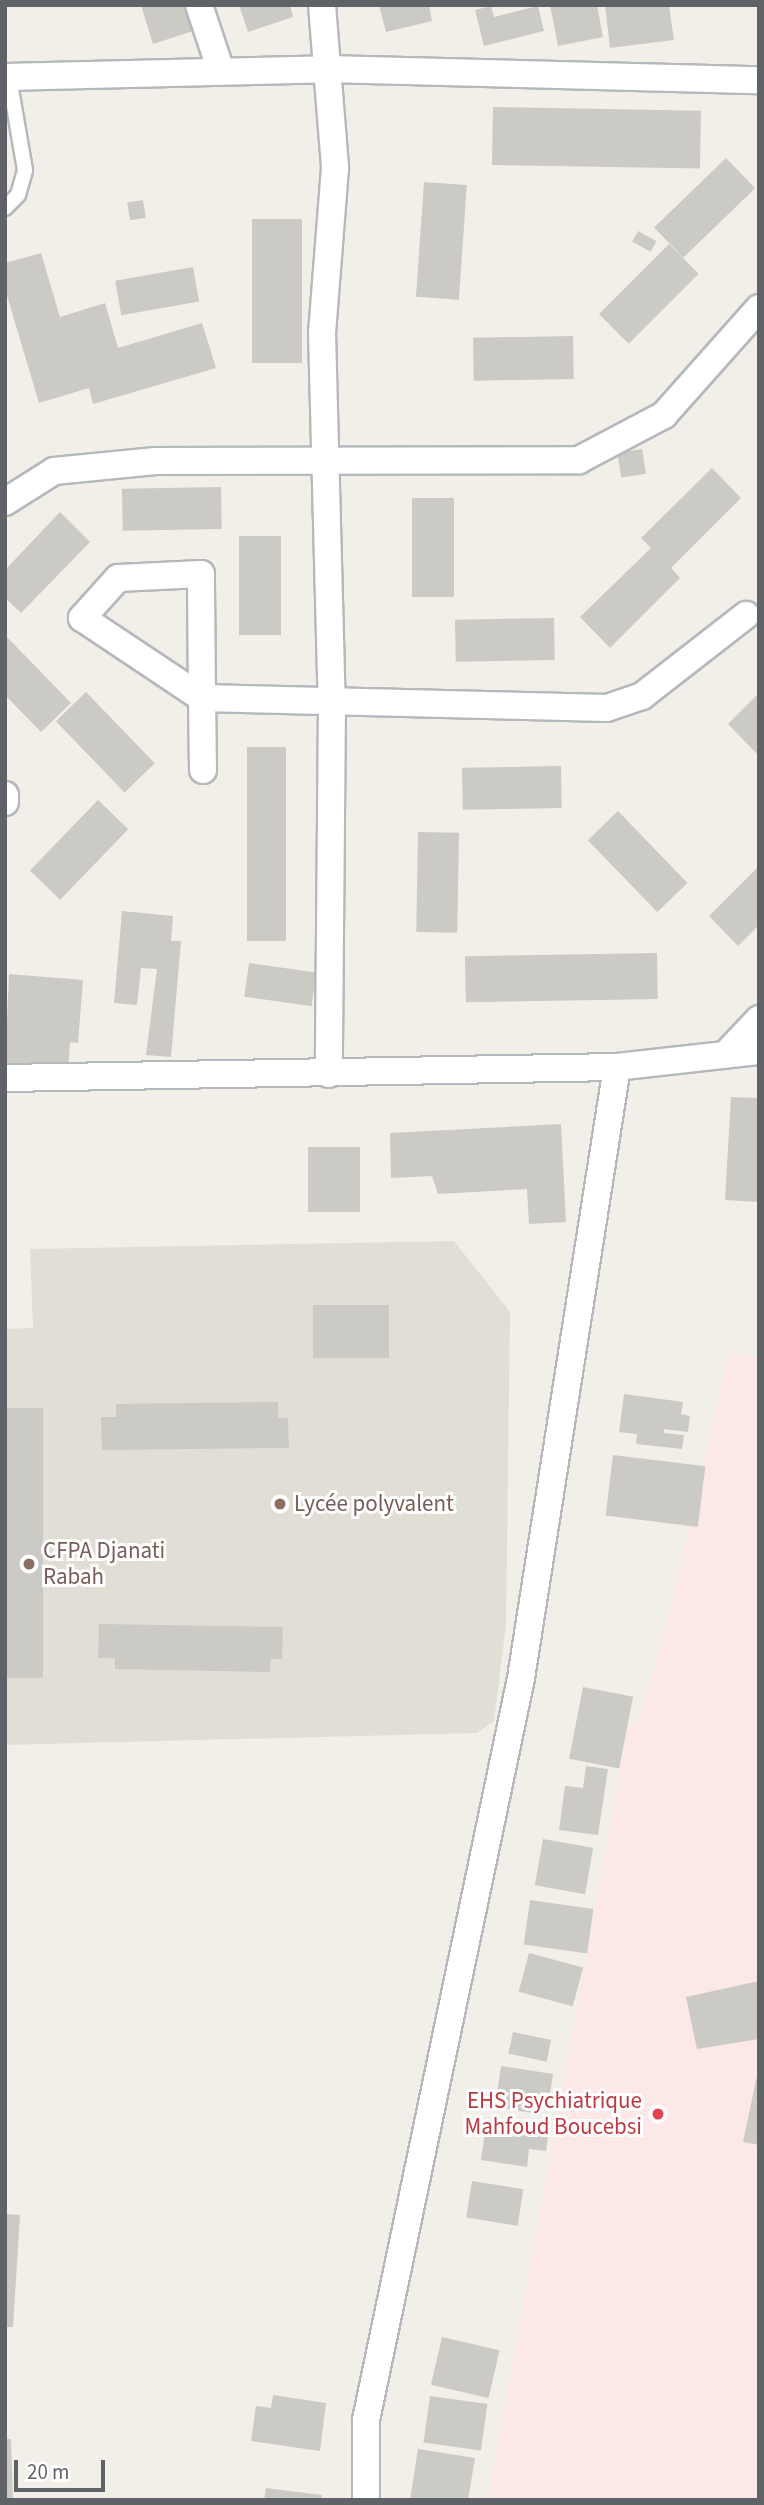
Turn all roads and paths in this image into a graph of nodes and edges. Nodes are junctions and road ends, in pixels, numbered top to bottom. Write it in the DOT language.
graph roads {
  1 [pos="199,5"];
  2 [pos="322,5"];
  3 [pos="327,69"];
  4 [pos="221,71"];
  5 [pos="7,77"];
  6 [pos="759,80"];
  7 [pos="5,208"];
  8 [pos="759,308"];
  9 [pos="323,461"];
  10 [pos="5,502"];
  11 [pos="746,615"];
  12 [pos="202,698"];
  13 [pos="332,703"];
  14 [pos="203,770"];
  15 [pos="5,795"];
  16 [pos="5,802"];
  17 [pos="759,1019"];
  18 [pos="759,1051"];
  19 [pos="726,1054"];
  20 [pos="617,1067"];
  21 [pos="329,1074"];
  22 [pos="5,1078"];
  23 [pos="366,2500"];
  1 -- 4 [label="street"];
  2 -- 3 [label="street"];
  3 -- 4 [label="street"];
  3 -- 6 [label="street"];
  3 -- 9 [label="street"];
  4 -- 5 [label="street"];
  5 -- 7 [label="lane"];
  8 -- 9 [label="street"];
  9 -- 10 [label="street"];
  9 -- 13 [label="street"];
  11 -- 13 [label="street"];
  12 -- 12 [label="street"];
  12 -- 13 [label="street"];
  12 -- 14 [label="street"];
  13 -- 21 [label="street"];
  15 -- 16 [label="street"];
  17 -- 19 [label="street"];
  18 -- 19 [label="street"];
  19 -- 20 [label="street"];
  20 -- 21 [label="street"];
  20 -- 23 [label="street"];
  21 -- 22 [label="street"];
}
